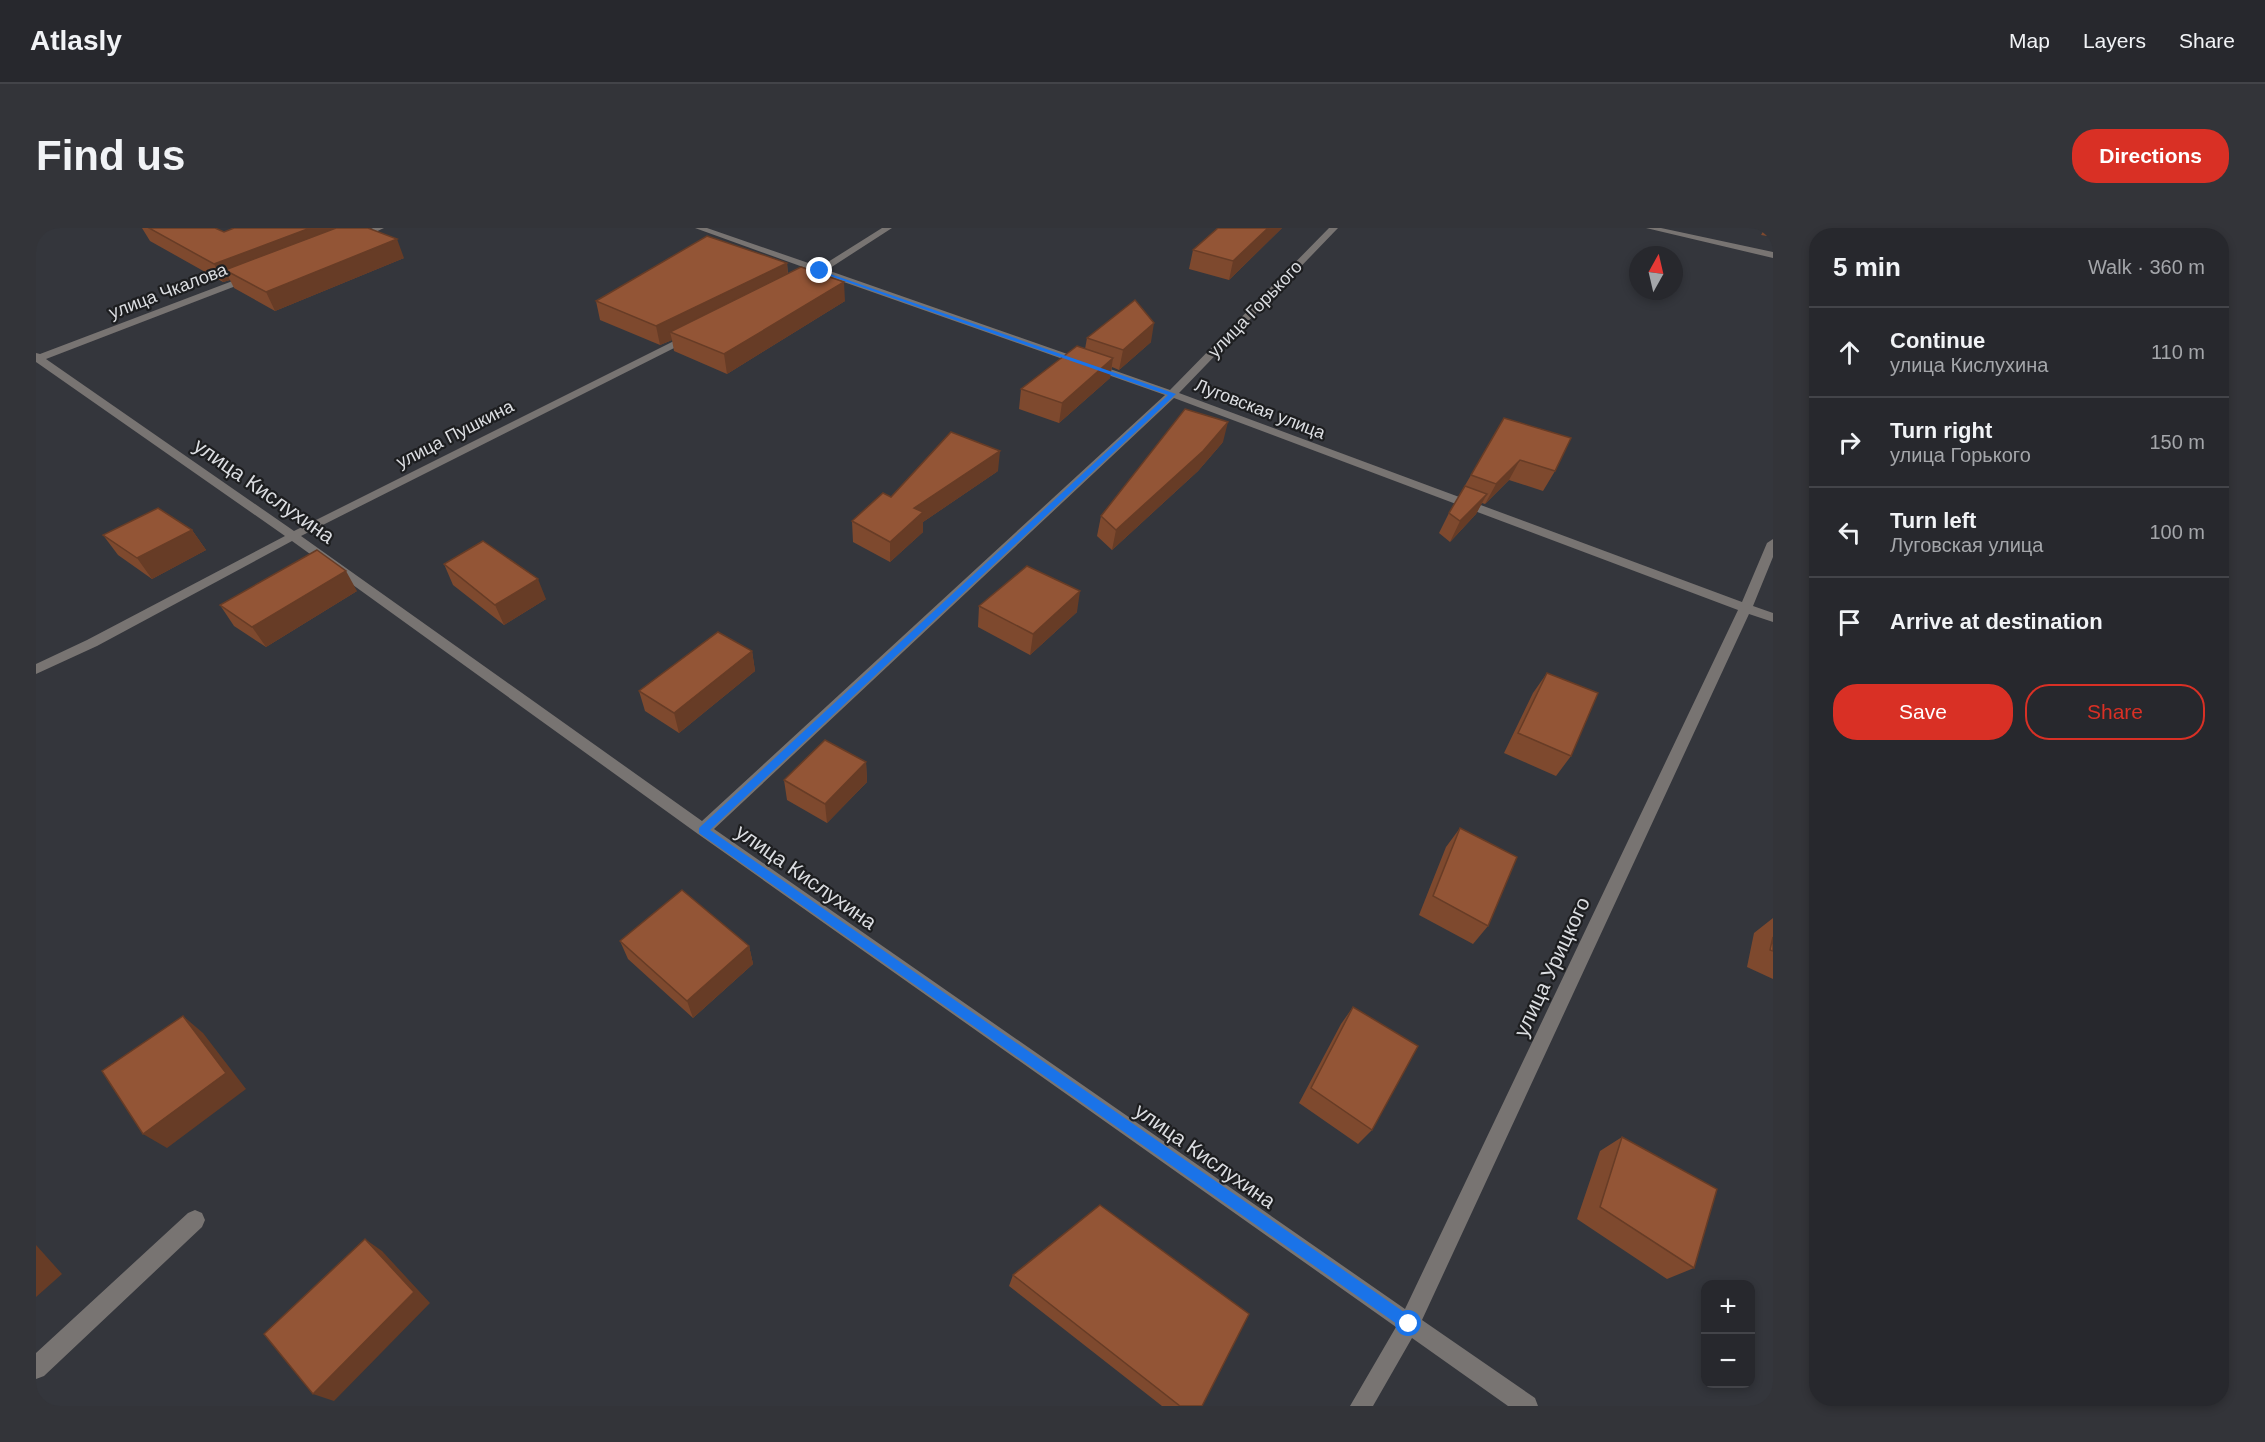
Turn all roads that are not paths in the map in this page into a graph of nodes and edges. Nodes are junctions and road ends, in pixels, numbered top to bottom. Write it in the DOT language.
graph roads {
  1 [pos="380,228"];
  2 [pos="699,228"];
  3 [pos="888,228"];
  4 [pos="1334,228"];
  5 [pos="1650,228"];
  6 [pos="347,241"];
  7 [pos="1773,255"];
  8 [pos="820,271"];
  9 [pos="259,274"];
  10 [pos="810,276"];
  11 [pos="704,329"];
  12 [pos="37,357"];
  13 [pos="1172,394"];
  14 [pos="293,536"];
  15 [pos="1773,543"];
  16 [pos="1745,609"];
  17 [pos="1773,618"];
  18 [pos="36,669"];
  19 [pos="703,830"];
  20 [pos="195,1220"];
  21 [pos="1409,1324"];
  22 [pos="36,1368"];
  23 [pos="1361,1406"];
  24 [pos="1527,1406"];
  1 -- 6 [label="street"];
  2 -- 8 [label="street, Луговская улица"];
  3 -- 8 [label="street"];
  4 -- 13 [label="street, улица Горького"];
  5 -- 7 [label="street"];
  8 -- 10 [label="street"];
  8 -- 13 [label="street, Луговская улица"];
  9 -- 12 [label="street, улица Чкалова"];
  11 -- 14 [label="street, улица Пушкина"];
  12 -- 14 [label="street, улица Кислухина"];
  13 -- 16 [label="street, Луговская улица"];
  13 -- 19 [label="street, улица Горького"];
  14 -- 18 [label="street, улица Пушкина"];
  14 -- 19 [label="street, улица Кислухина"];
  15 -- 16 [label="street, улица Урицкого"];
  16 -- 17 [label="street, Луговская улица"];
  16 -- 21 [label="street, улица Урицкого"];
  19 -- 21 [label="street, улица Кислухина"];
  20 -- 22 [label="street"];
  21 -- 23 [label="street, улица Урицкого"];
  21 -- 24 [label="street, улица Кислухина"];
}
